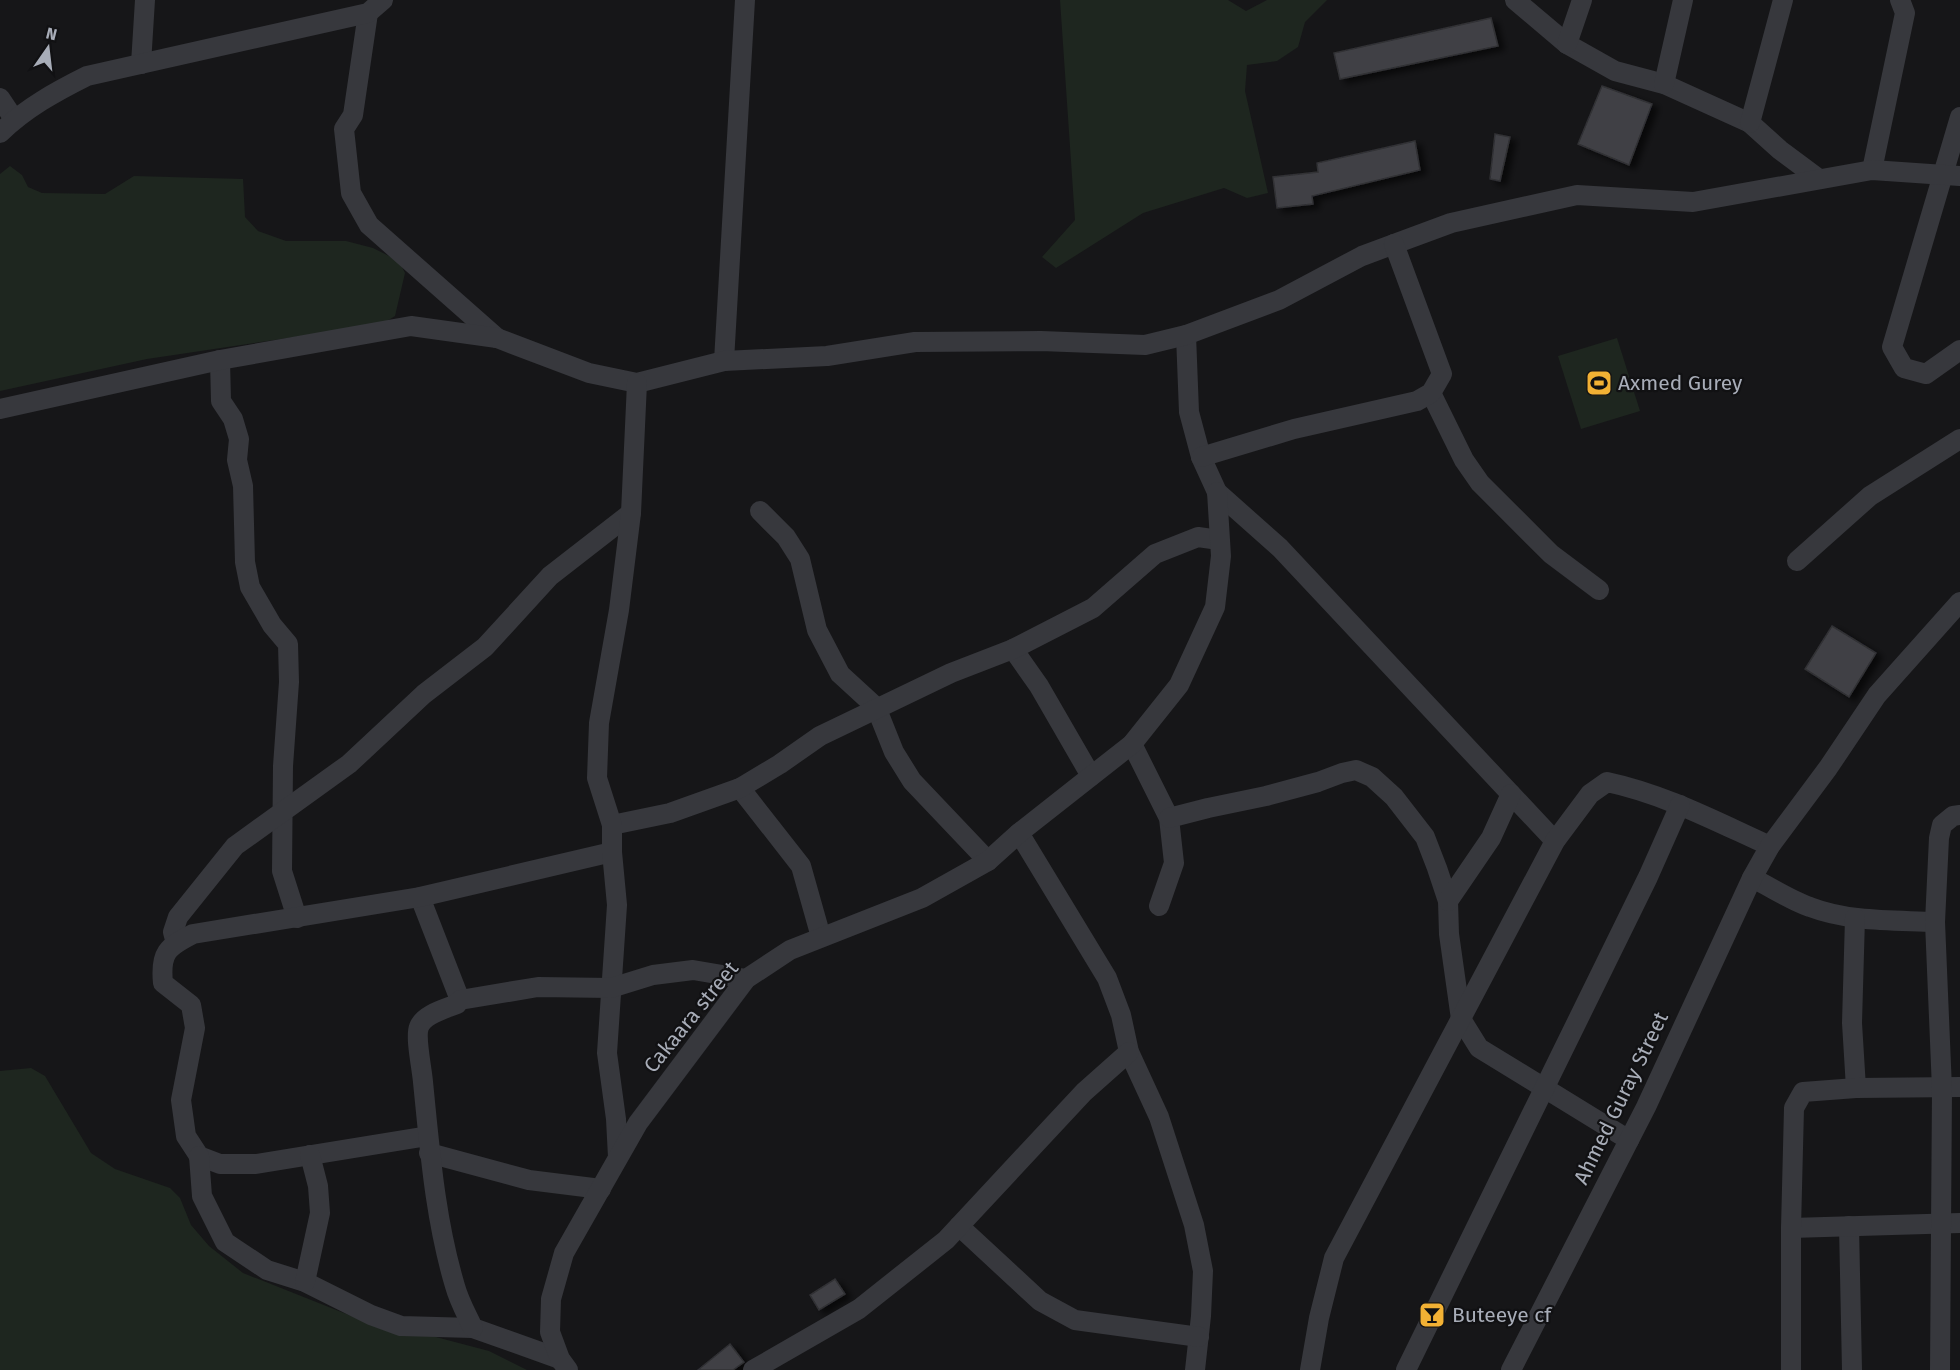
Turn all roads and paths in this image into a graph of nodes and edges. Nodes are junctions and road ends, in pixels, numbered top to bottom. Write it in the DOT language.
graph roads {
  1 [pos="145,0"];
  2 [pos="745,0"];
  3 [pos="1515,0"];
  4 [pos="1582,0"];
  5 [pos="1683,0"];
  6 [pos="1783,0"];
  7 [pos="1905,4"];
  8 [pos="376,6"];
  9 [pos="1567,44"];
  10 [pos="141,64"];
  11 [pos="1664,84"];
  12 [pos="0,98"];
  13 [pos="1960,117"];
  14 [pos="1750,123"];
  15 [pos="7,126"];
  16 [pos="1872,170"];
  17 [pos="1952,175"];
  18 [pos="1819,179"];
  19 [pos="1394,244"];
  20 [pos="1186,335"];
  21 [pos="497,338"];
  22 [pos="1960,350"];
  23 [pos="220,360"];
  24 [pos="724,361"];
  25 [pos="637,383"];
  26 [pos="1431,393"];
  27 [pos="0,409"];
  28 [pos="1960,439"];
  29 [pos="1201,457"];
  30 [pos="1217,492"];
  31 [pos="760,511"];
  32 [pos="631,513"];
  33 [pos="1219,540"];
  34 [pos="1797,561"];
  35 [pos="1599,590"];
  36 [pos="1960,602"];
  37 [pos="1013,649"];
  38 [pos="876,707"];
  39 [pos="1132,744"];
  40 [pos="1091,776"];
  41 [pos="740,788"];
  42 [pos="1511,794"];
  43 [pos="1680,806"];
  44 [pos="282,810"];
  45 [pos="1960,815"];
  46 [pos="1169,818"];
  47 [pos="612,825"];
  48 [pos="1019,833"];
  49 [pos="1555,841"];
  50 [pos="1770,846"];
  51 [pos="612,852"];
  52 [pos="988,861"];
  53 [pos="1752,878"];
  54 [pos="420,897"];
  55 [pos="1448,902"];
  56 [pos="1159,906"];
  57 [pos="297,918"];
  58 [pos="1855,918"];
  59 [pos="1935,922"];
  60 [pos="821,937"];
  61 [pos="176,943"];
  62 [pos="746,980"];
  63 [pos="611,988"];
  64 [pos="460,1000"];
  65 [pos="1461,1019"];
  66 [pos="1129,1052"];
  67 [pos="1856,1088"];
  68 [pos="1951,1088"];
  69 [pos="1544,1089"];
  70 [pos="1629,1140"];
  71 [pos="428,1145"];
  72 [pos="310,1155"];
  73 [pos="199,1156"];
  74 [pos="618,1157"];
  75 [pos="601,1189"];
  76 [pos="1951,1223"];
  77 [pos="959,1226"];
  78 [pos="1849,1226"];
  79 [pos="1791,1228"];
  80 [pos="305,1282"];
  81 [pos="473,1328"];
  82 [pos="1199,1337"];
  83 [pos="564,1365"];
  84 [pos="753,1370"];
  85 [pos="1195,1370"];
  86 [pos="1310,1370"];
  87 [pos="1406,1370"];
  88 [pos="1511,1370"];
  89 [pos="1791,1370"];
  90 [pos="1852,1370"];
  91 [pos="1940,1370"];
  1 -- 10 [label="street"];
  2 -- 24 [label="street"];
  3 -- 9 [label="street"];
  4 -- 9 [label="street"];
  5 -- 11 [label="street"];
  6 -- 14 [label="street"];
  7 -- 16 [label="street"];
  8 -- 10 [label="street"];
  8 -- 21 [label="street"];
  9 -- 11 [label="street"];
  10 -- 15 [label="street"];
  11 -- 14 [label="street"];
  12 -- 15 [label="street"];
  13 -- 17 [label="street"];
  14 -- 18 [label="street"];
  16 -- 17 [label="street"];
  16 -- 18 [label="street"];
  17 -- 22 [label="street"];
  18 -- 19 [label="street"];
  19 -- 20 [label="street"];
  19 -- 26 [label="street"];
  20 -- 24 [label="street"];
  20 -- 29 [label="street"];
  21 -- 23 [label="street"];
  21 -- 25 [label="street"];
  23 -- 27 [label="street"];
  23 -- 44 [label="street"];
  24 -- 25 [label="street"];
  25 -- 32 [label="street"];
  26 -- 29 [label="street"];
  26 -- 35 [label="street"];
  28 -- 34 [label="street"];
  29 -- 30 [label="street"];
  30 -- 33 [label="street, Cakaara street"];
  30 -- 42 [label="street"];
  31 -- 38 [label="street"];
  32 -- 44 [label="street"];
  32 -- 47 [label="street"];
  33 -- 37 [label="street"];
  33 -- 39 [label="street, Cakaara street"];
  36 -- 50 [label="street, Ahmed Guray Street"];
  37 -- 38 [label="street"];
  37 -- 40 [label="street"];
  38 -- 41 [label="street"];
  38 -- 52 [label="street"];
  39 -- 40 [label="street, Cakaara street"];
  39 -- 46 [label="street"];
  40 -- 48 [label="street, Cakaara street"];
  41 -- 47 [label="street"];
  41 -- 60 [label="street"];
  42 -- 49 [label="street"];
  42 -- 55 [label="street"];
  43 -- 49 [label="street"];
  43 -- 50 [label="street"];
  43 -- 69 [label="street"];
  44 -- 57 [label="street"];
  44 -- 61 [label="street"];
  45 -- 59 [label="street"];
  46 -- 55 [label="street"];
  46 -- 56 [label="street"];
  47 -- 51 [label="street"];
  48 -- 52 [label="street, Cakaara street"];
  48 -- 66 [label="street"];
  49 -- 65 [label="street"];
  50 -- 53 [label="street, Ahmed Guray Street"];
  51 -- 54 [label="street"];
  51 -- 63 [label="street"];
  52 -- 60 [label="street, Cakaara street"];
  53 -- 58 [label="street"];
  53 -- 70 [label="street, Ahmed Guray Street"];
  54 -- 57 [label="street"];
  54 -- 64 [label="street"];
  55 -- 65 [label="street"];
  57 -- 61 [label="street"];
  58 -- 59 [label="street"];
  58 -- 67 [label="street"];
  59 -- 68 [label="street"];
  60 -- 62 [label="street, Cakaara street"];
  61 -- 73 [label="street"];
  62 -- 63 [label="street"];
  62 -- 74 [label="street, Cakaara street"];
  63 -- 64 [label="street"];
  63 -- 74 [label="street"];
  64 -- 71 [label="street"];
  65 -- 69 [label="street"];
  65 -- 86 [label="street"];
  66 -- 77 [label="street"];
  66 -- 82 [label="street"];
  67 -- 68 [label="street"];
  67 -- 79 [label="street"];
  68 -- 76 [label="street"];
  69 -- 70 [label="street"];
  69 -- 87 [label="street"];
  70 -- 88 [label="street, Ahmed Guray Street"];
  71 -- 72 [label="street"];
  71 -- 75 [label="street"];
  71 -- 81 [label="street"];
  72 -- 73 [label="street"];
  72 -- 80 [label="street"];
  73 -- 80 [label="street"];
  74 -- 75 [label="street, Cakaara street"];
  75 -- 83 [label="street, Cakaara street"];
  76 -- 78 [label="street"];
  76 -- 91 [label="street"];
  77 -- 82 [label="street"];
  77 -- 84 [label="street"];
  78 -- 79 [label="street"];
  78 -- 90 [label="street"];
  79 -- 89 [label="street"];
  80 -- 81 [label="street"];
  81 -- 83 [label="street"];
  82 -- 85 [label="street"];
}
